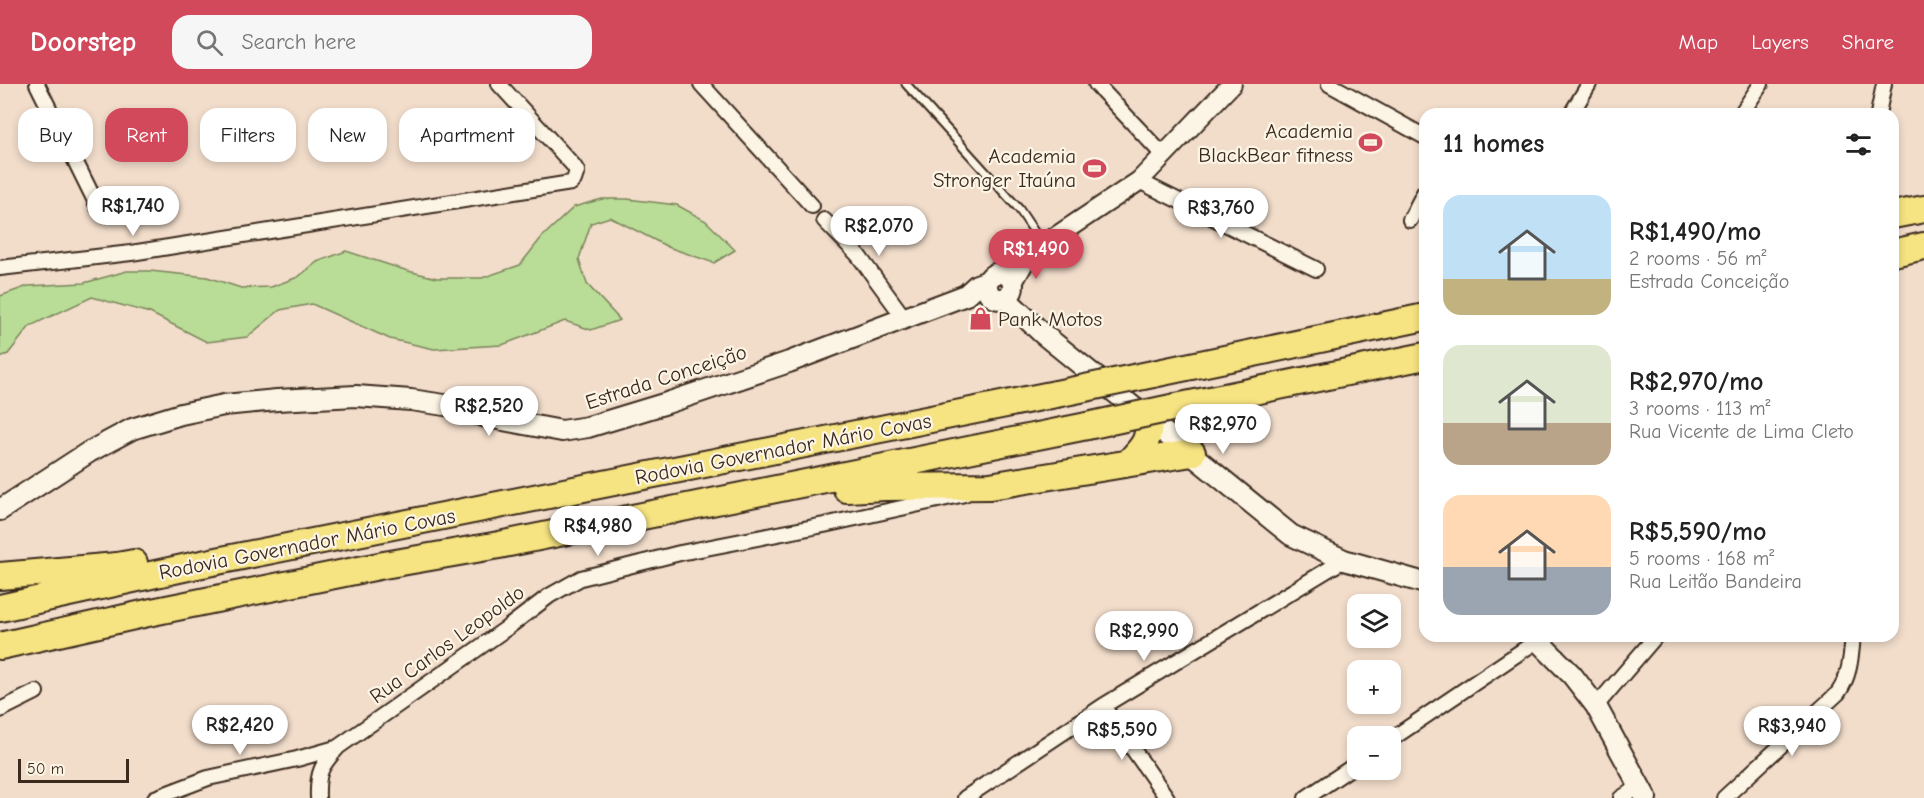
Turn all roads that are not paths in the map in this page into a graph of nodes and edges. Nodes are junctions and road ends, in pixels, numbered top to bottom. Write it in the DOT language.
graph roads {
  1 [pos="37,84"];
  2 [pos="500,84"];
  3 [pos="701,84"];
  4 [pos="906,84"];
  5 [pos="1096,84"];
  6 [pos="1232,84"];
  7 [pos="1329,84"];
  8 [pos="1589,84"];
  9 [pos="1761,84"];
  10 [pos="1884,84"];
  11 [pos="1575,108"];
  12 [pos="1745,108"];
  13 [pos="1879,108"];
  14 [pos="1419,134"];
  15 [pos="1163,155"];
  16 [pos="1139,181"];
  17 [pos="1419,203"];
  18 [pos="812,206"];
  19 [pos="98,207"];
  20 [pos="1924,209"];
  21 [pos="1899,215"];
  22 [pos="824,220"];
  23 [pos="1410,220"];
  24 [pos="1043,245"];
  25 [pos="1924,246"];
  26 [pos="1899,252"];
  27 [pos="0,268"];
  28 [pos="1316,269"];
  29 [pos="1000,287"];
  30 [pos="1419,317"];
  31 [pos="905,319"];
  32 [pos="1419,357"];
  33 [pos="1149,420"];
  34 [pos="1192,453"];
  35 [pos="1129,462"];
  36 [pos="990,486"];
  37 [pos="716,502"];
  38 [pos="0,510"];
  39 [pos="401,524"];
  40 [pos="1344,560"];
  41 [pos="0,576"];
  42 [pos="1419,580"];
  43 [pos="0,608"];
  44 [pos="1529,642"];
  45 [pos="1539,642"];
  46 [pos="1650,642"];
  47 [pos="1852,642"];
  48 [pos="0,646"];
  49 [pos="36,692"];
  50 [pos="1103,706"];
  51 [pos="1596,706"];
  52 [pos="0,710"];
  53 [pos="1401,732"];
  54 [pos="338,747"];
  55 [pos="1347,770"];
  56 [pos="1643,792"];
  57 [pos="155,798"];
  58 [pos="318,798"];
  59 [pos="965,798"];
  60 [pos="1167,798"];
  61 [pos="1306,798"];
  62 [pos="1621,798"];
  63 [pos="1724,798"];
  1 -- 19 [label="street"];
  2 -- 27 [label="street"];
  3 -- 18 [label="street"];
  4 -- 24 [label="lane"];
  5 -- 15 [label="street"];
  6 -- 15 [label="street"];
  7 -- 14 [label="street"];
  8 -- 11 [label="street"];
  9 -- 12 [label="street"];
  10 -- 13 [label="street"];
  15 -- 16 [label="street"];
  16 -- 24 [label="street"];
  16 -- 28 [label="street"];
  17 -- 23 [label="street"];
  20 -- 21 [label="highway"];
  22 -- 31 [label="street"];
  24 -- 29 [label="street"];
  25 -- 26 [label="highway"];
  29 -- 31 [label="main road, Estrada Conceição"];
  29 -- 33 [label="main road"];
  30 -- 39 [label="highway, Rodovia Governador Mário Covas, bridge"];
  31 -- 38 [label="main road, Estrada Conceição"];
  32 -- 37 [label="highway, Rodovia Governador Mário Covas, bridge"];
  33 -- 34 [label="main road"];
  33 -- 35 [label="highway"];
  34 -- 35 [label="highway"];
  34 -- 40 [label="main road"];
  35 -- 36 [label="highway"];
  36 -- 37 [label="highway"];
  36 -- 54 [label="street, Rua Carlos Leopoldo"];
  37 -- 48 [label="highway, Rodovia Governador Mário Covas"];
  39 -- 41 [label="highway"];
  39 -- 43 [label="highway, Rodovia Governador Mário Covas"];
  40 -- 42 [label="main road"];
  40 -- 50 [label="street"];
  44 -- 53 [label="street"];
  45 -- 51 [label="main road"];
  46 -- 51 [label="street"];
  47 -- 63 [label="street"];
  49 -- 52 [label="street"];
  50 -- 59 [label="street"];
  50 -- 60 [label="street"];
  51 -- 56 [label="main road"];
  54 -- 57 [label="street"];
  54 -- 58 [label="street, Rua Carlos Leopoldo"];
  55 -- 61 [label="street"];
  56 -- 62 [label="street"];
}
